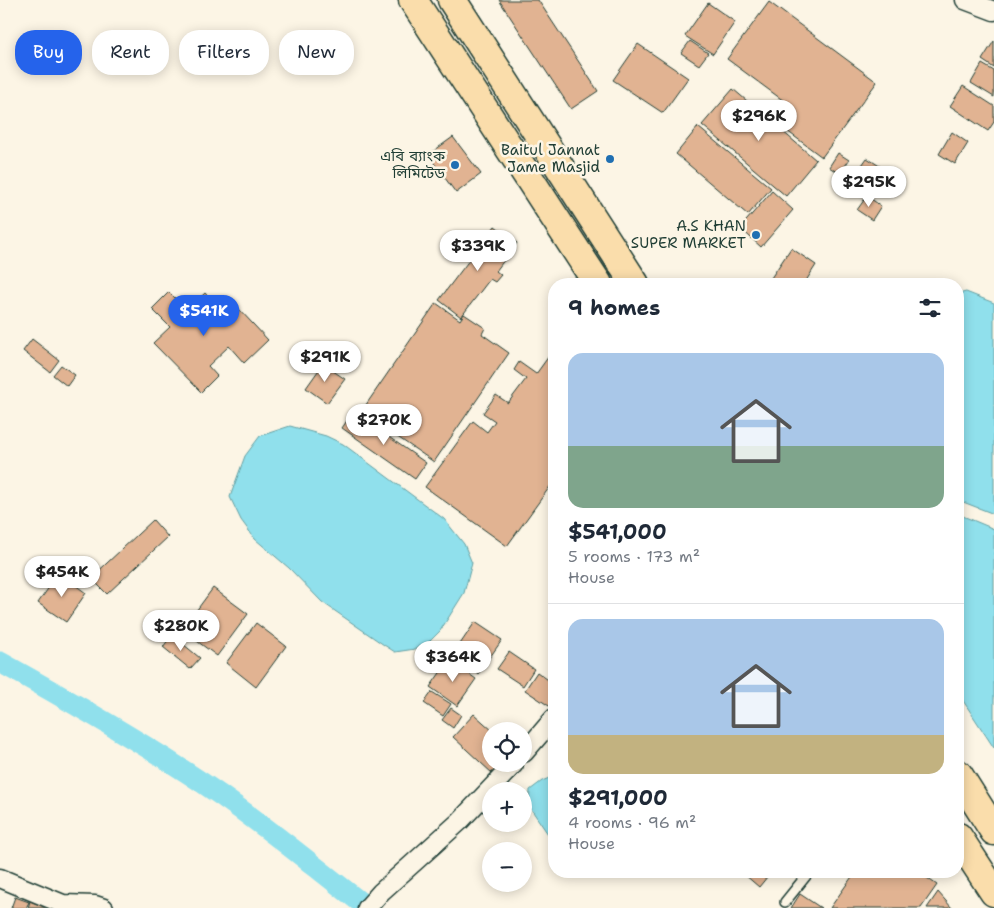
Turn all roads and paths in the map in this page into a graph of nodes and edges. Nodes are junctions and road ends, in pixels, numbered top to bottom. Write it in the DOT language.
graph roads {
  1 [pos="413,0"];
  2 [pos="452,0"];
  3 [pos="966,0"];
  4 [pos="994,11"];
  5 [pos="594,278"];
  6 [pos="631,278"];
  7 [pos="548,725"];
  8 [pos="532,744"];
  9 [pos="506,772"];
  10 [pos="964,784"];
  11 [pos="994,831"];
  12 [pos="964,846"];
  13 [pos="0,878"];
  14 [pos="804,878"];
  15 [pos="994,892"];
  16 [pos="785,902"];
  17 [pos="104,908"];
  18 [pos="367,908"];
  1 -- 5 [label="highway"];
  2 -- 6 [label="highway"];
  3 -- 4 [label="street"];
  7 -- 8 [label="street"];
  9 -- 18 [label="street"];
  10 -- 11 [label="highway"];
  12 -- 15 [label="highway"];
  13 -- 17 [label="street"];
  14 -- 16 [label="lane"];
}
